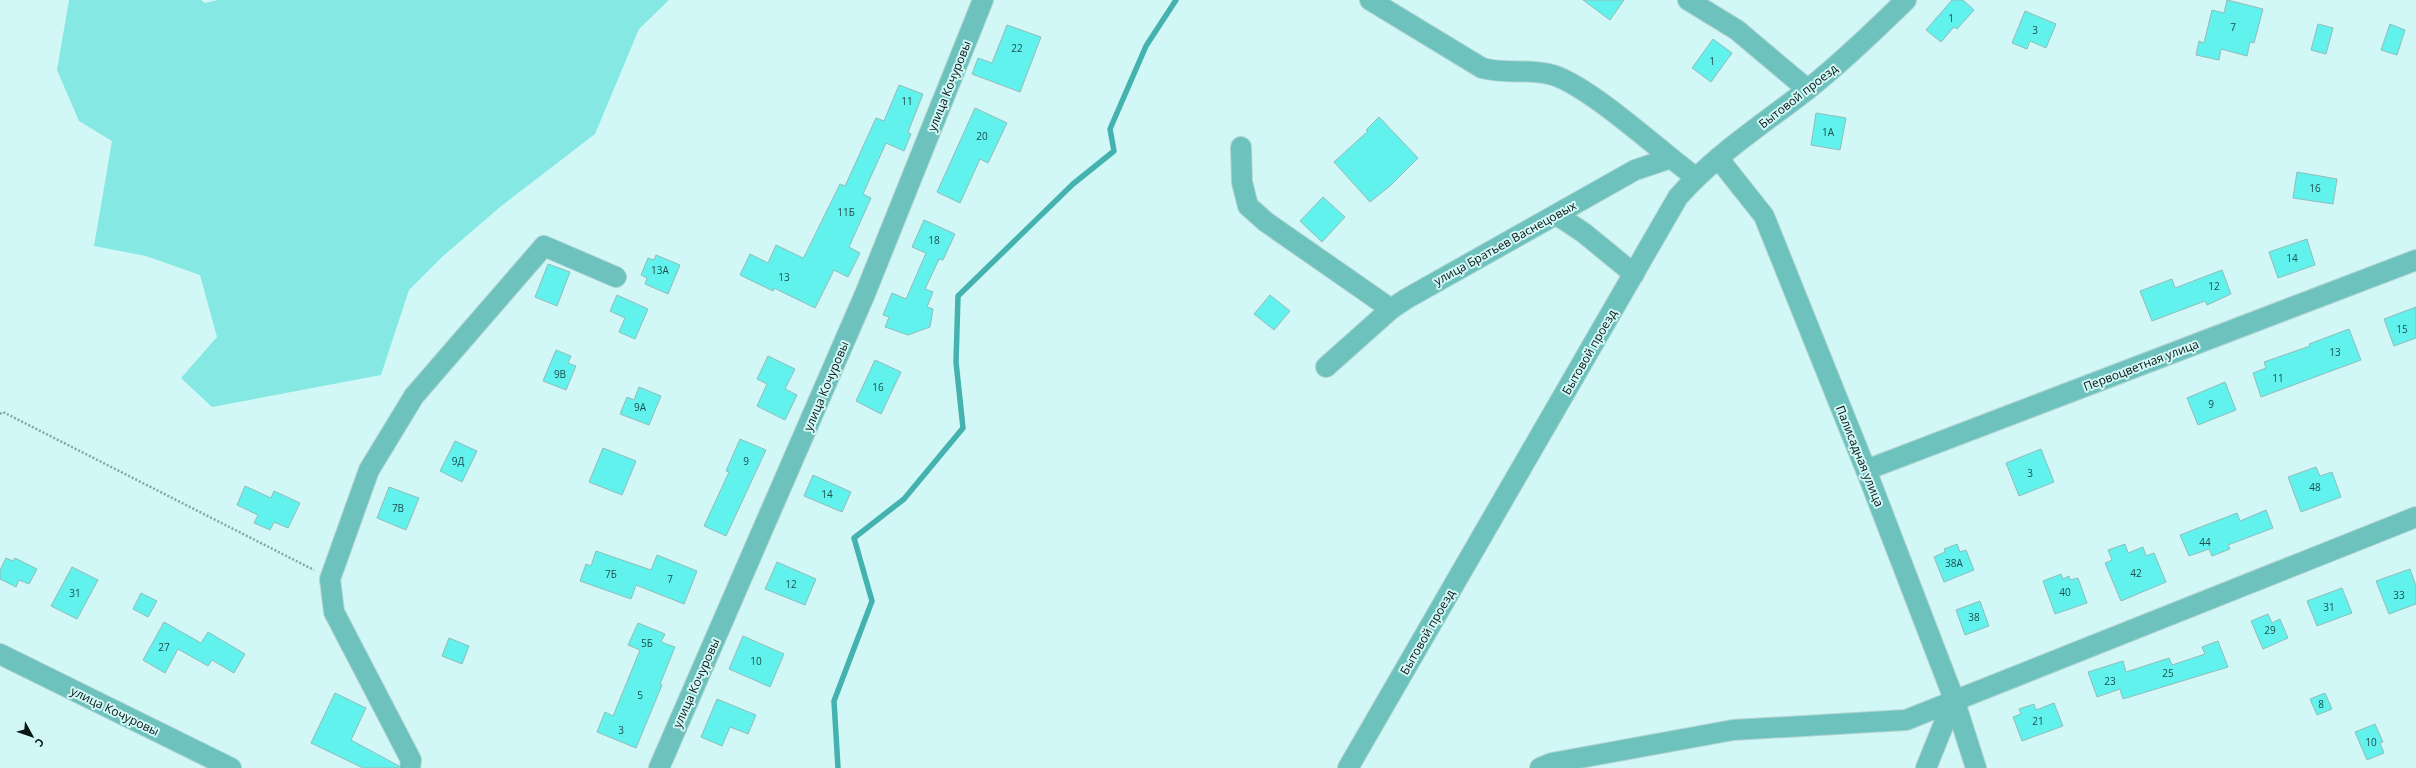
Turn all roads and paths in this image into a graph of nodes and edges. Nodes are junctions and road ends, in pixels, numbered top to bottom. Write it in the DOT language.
graph roads {
  1 [pos="983,0"];
  2 [pos="1370,0"];
  3 [pos="1688,0"];
  4 [pos="1906,0"];
  5 [pos="1807,89"];
  6 [pos="1241,146"];
  7 [pos="1671,158"];
  8 [pos="1718,158"];
  9 [pos="1696,177"];
  10 [pos="1557,215"];
  11 [pos="2416,260"];
  12 [pos="1634,274"];
  13 [pos="616,277"];
  14 [pos="1391,309"];
  15 [pos="1326,366"];
  16 [pos="0,414"];
  17 [pos="1866,470"];
  18 [pos="2416,517"];
  19 [pos="330,579"];
  20 [pos="0,654"];
  21 [pos="1954,699"];
  22 [pos="231,768"];
  23 [pos="410,768"];
  24 [pos="659,768"];
  25 [pos="1348,768"];
  26 [pos="1540,768"];
  27 [pos="1926,768"];
  28 [pos="1976,768"];
  1 -- 24 [label="street, улица Кочуровы"];
  2 -- 7 [label="street"];
  3 -- 5 [label="street"];
  4 -- 5 [label="street, Бытовой проезд"];
  5 -- 8 [label="street, Бытовой проезд"];
  6 -- 14 [label="street"];
  7 -- 9 [label="street"];
  7 -- 10 [label="street, улица Братьев Васнецовых"];
  8 -- 9 [label="street, Бытовой проезд"];
  8 -- 17 [label="street, Палисадная улица"];
  9 -- 12 [label="street, Бытовой проезд"];
  10 -- 12 [label="street"];
  10 -- 14 [label="street, улица Братьев Васнецовых"];
  11 -- 17 [label="street, Первоцветная улица"];
  12 -- 25 [label="street, Бытовой проезд"];
  13 -- 19 [label="street"];
  14 -- 15 [label="street, улица Братьев Васнецовых"];
  16 -- 19 [label="path"];
  17 -- 21 [label="street, Палисадная улица"];
  18 -- 21 [label="street"];
  19 -- 23 [label="street"];
  20 -- 22 [label="street, улица Кочуровы"];
  21 -- 26 [label="street"];
  21 -- 27 [label="street"];
  21 -- 28 [label="street, Палисадная улица"];
}
